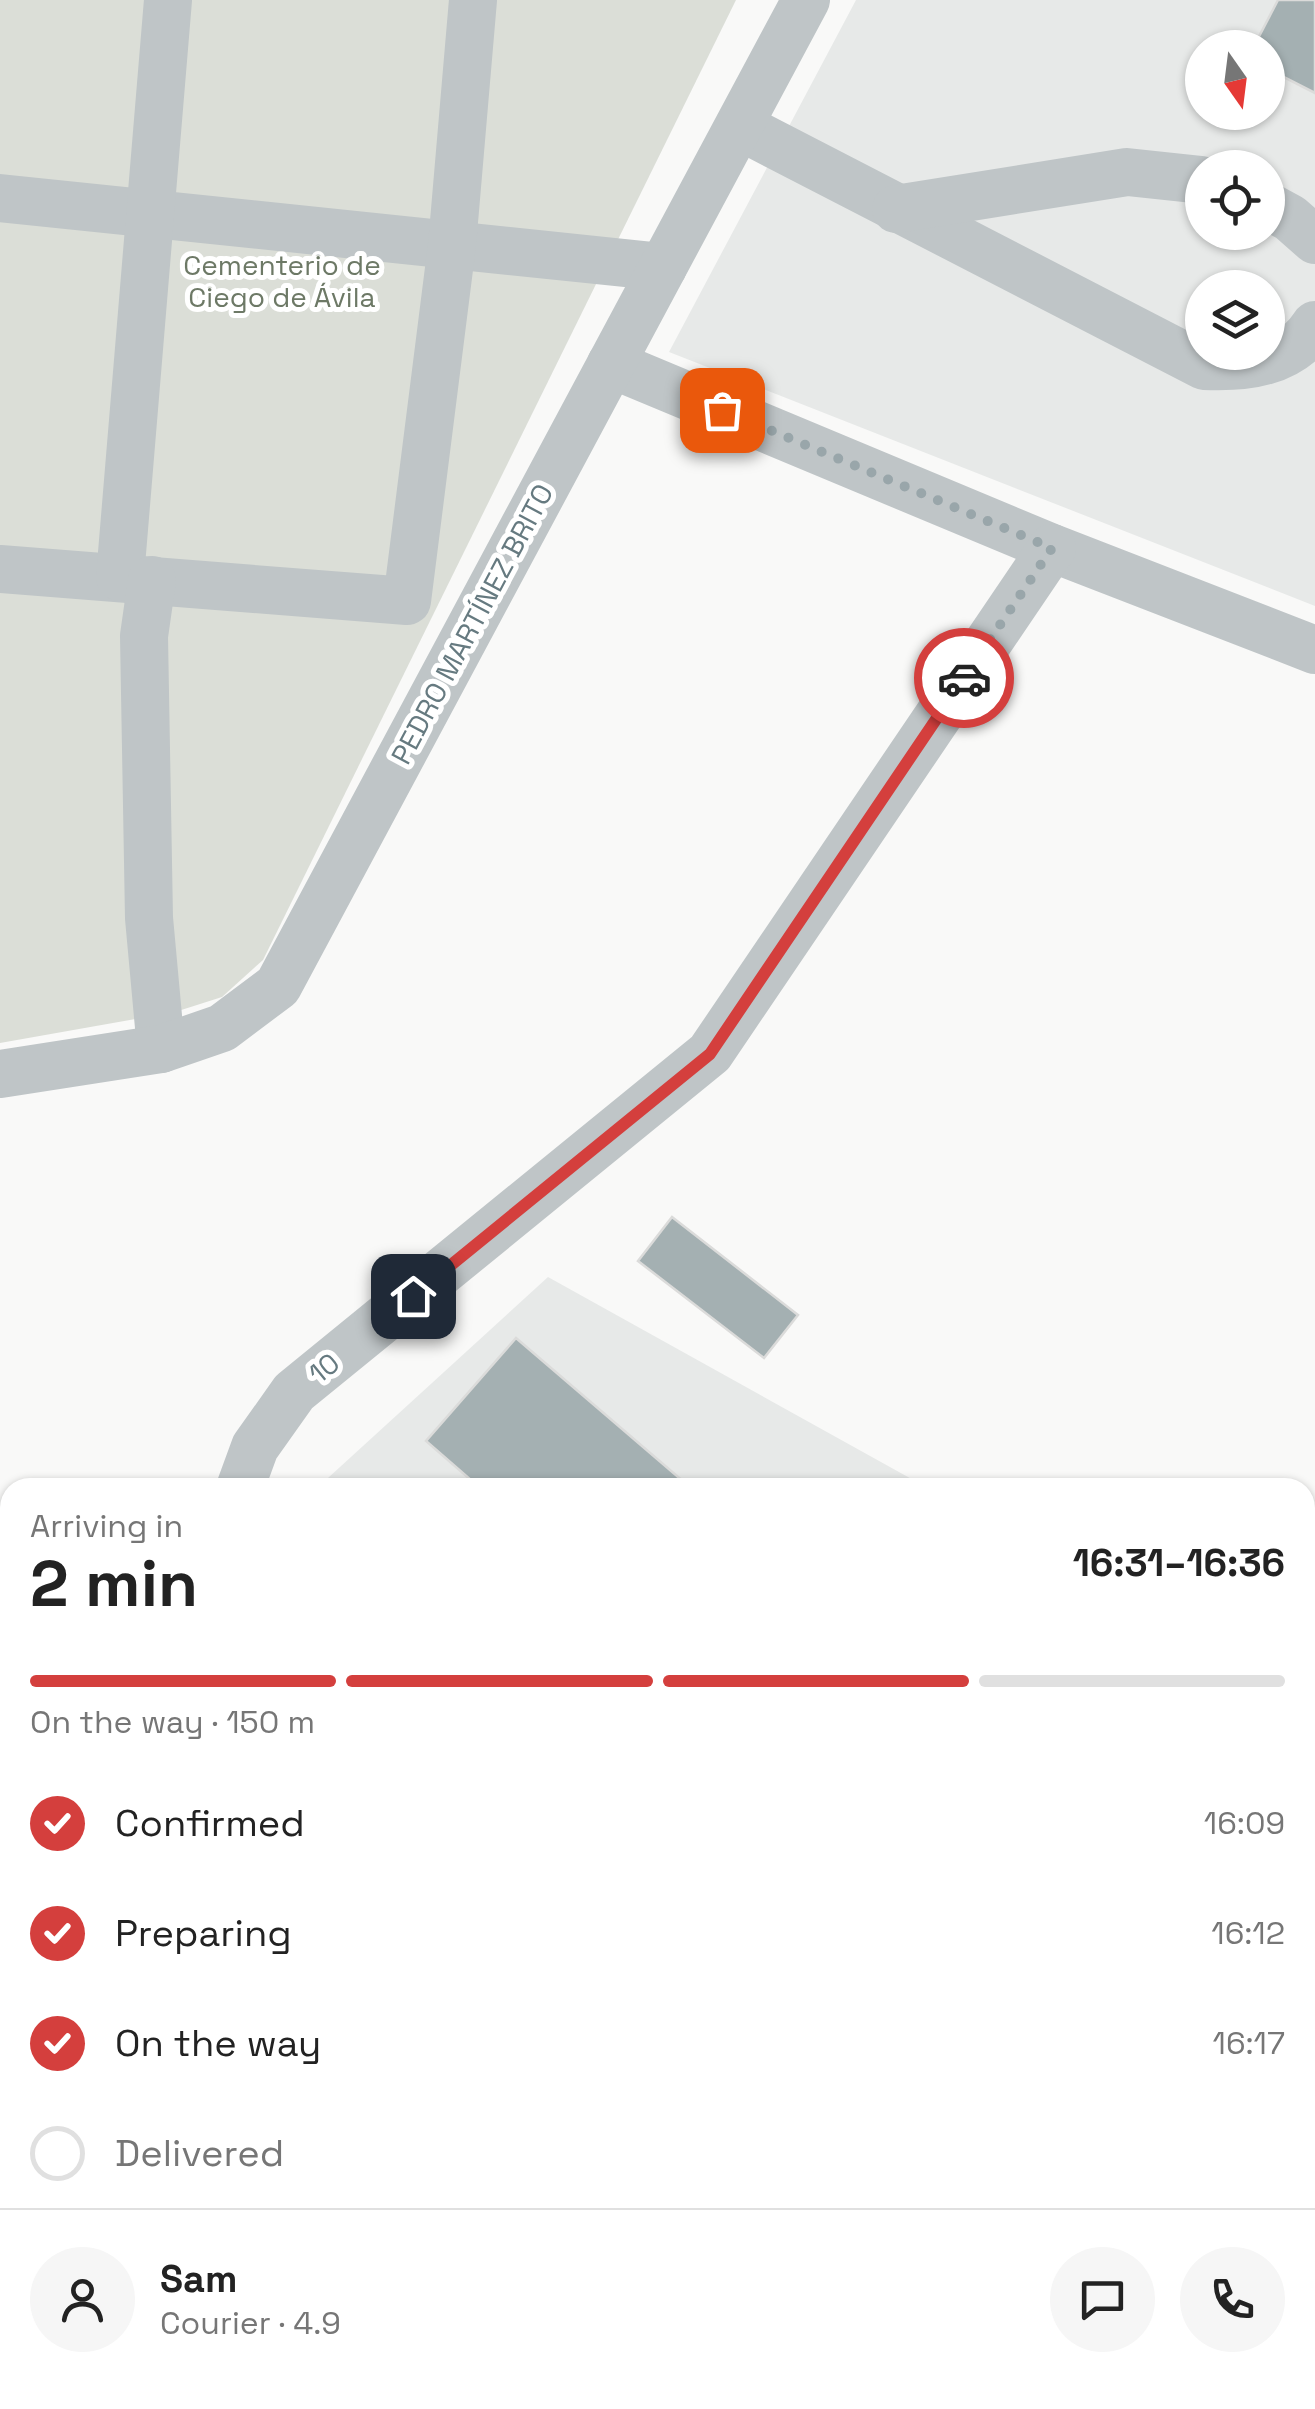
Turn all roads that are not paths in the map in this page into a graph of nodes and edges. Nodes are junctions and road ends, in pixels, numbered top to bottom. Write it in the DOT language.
graph roads {
  1 [pos="168,0"];
  2 [pos="473,0"];
  3 [pos="806,0"];
  4 [pos="739,126"];
  5 [pos="1185,178"];
  6 [pos="0,198"];
  7 [pos="896,208"];
  8 [pos="148,214"];
  9 [pos="1285,215"];
  10 [pos="1315,240"];
  11 [pos="452,245"];
  12 [pos="664,266"];
  13 [pos="1315,326"];
  14 [pos="611,364"];
  15 [pos="1052,548"];
  16 [pos="0,568"];
  17 [pos="136,578"];
  18 [pos="1315,650"];
  19 [pos="161,1049"];
  20 [pos="0,1074"];
  21 [pos="244,1478"];
  1 -- 8 [label="street"];
  2 -- 11 [label="street"];
  3 -- 4 [label="street, PEDRO MARTÍNEZ BRITO"];
  4 -- 7 [label="street"];
  4 -- 12 [label="street, PEDRO MARTÍNEZ BRITO"];
  5 -- 7 [label="street"];
  6 -- 8 [label="street"];
  7 -- 13 [label="street"];
  8 -- 11 [label="street"];
  8 -- 17 [label="street"];
  9 -- 10 [label="street"];
  11 -- 12 [label="street"];
  11 -- 17 [label="street"];
  12 -- 14 [label="street, PEDRO MARTÍNEZ BRITO"];
  14 -- 15 [label="street"];
  14 -- 19 [label="street, PEDRO MARTÍNEZ BRITO"];
  15 -- 18 [label="street"];
  15 -- 21 [label="street, 10"];
  16 -- 17 [label="street"];
  17 -- 19 [label="street"];
  19 -- 20 [label="street, PEDRO MARTÍNEZ BRITO"];
}
